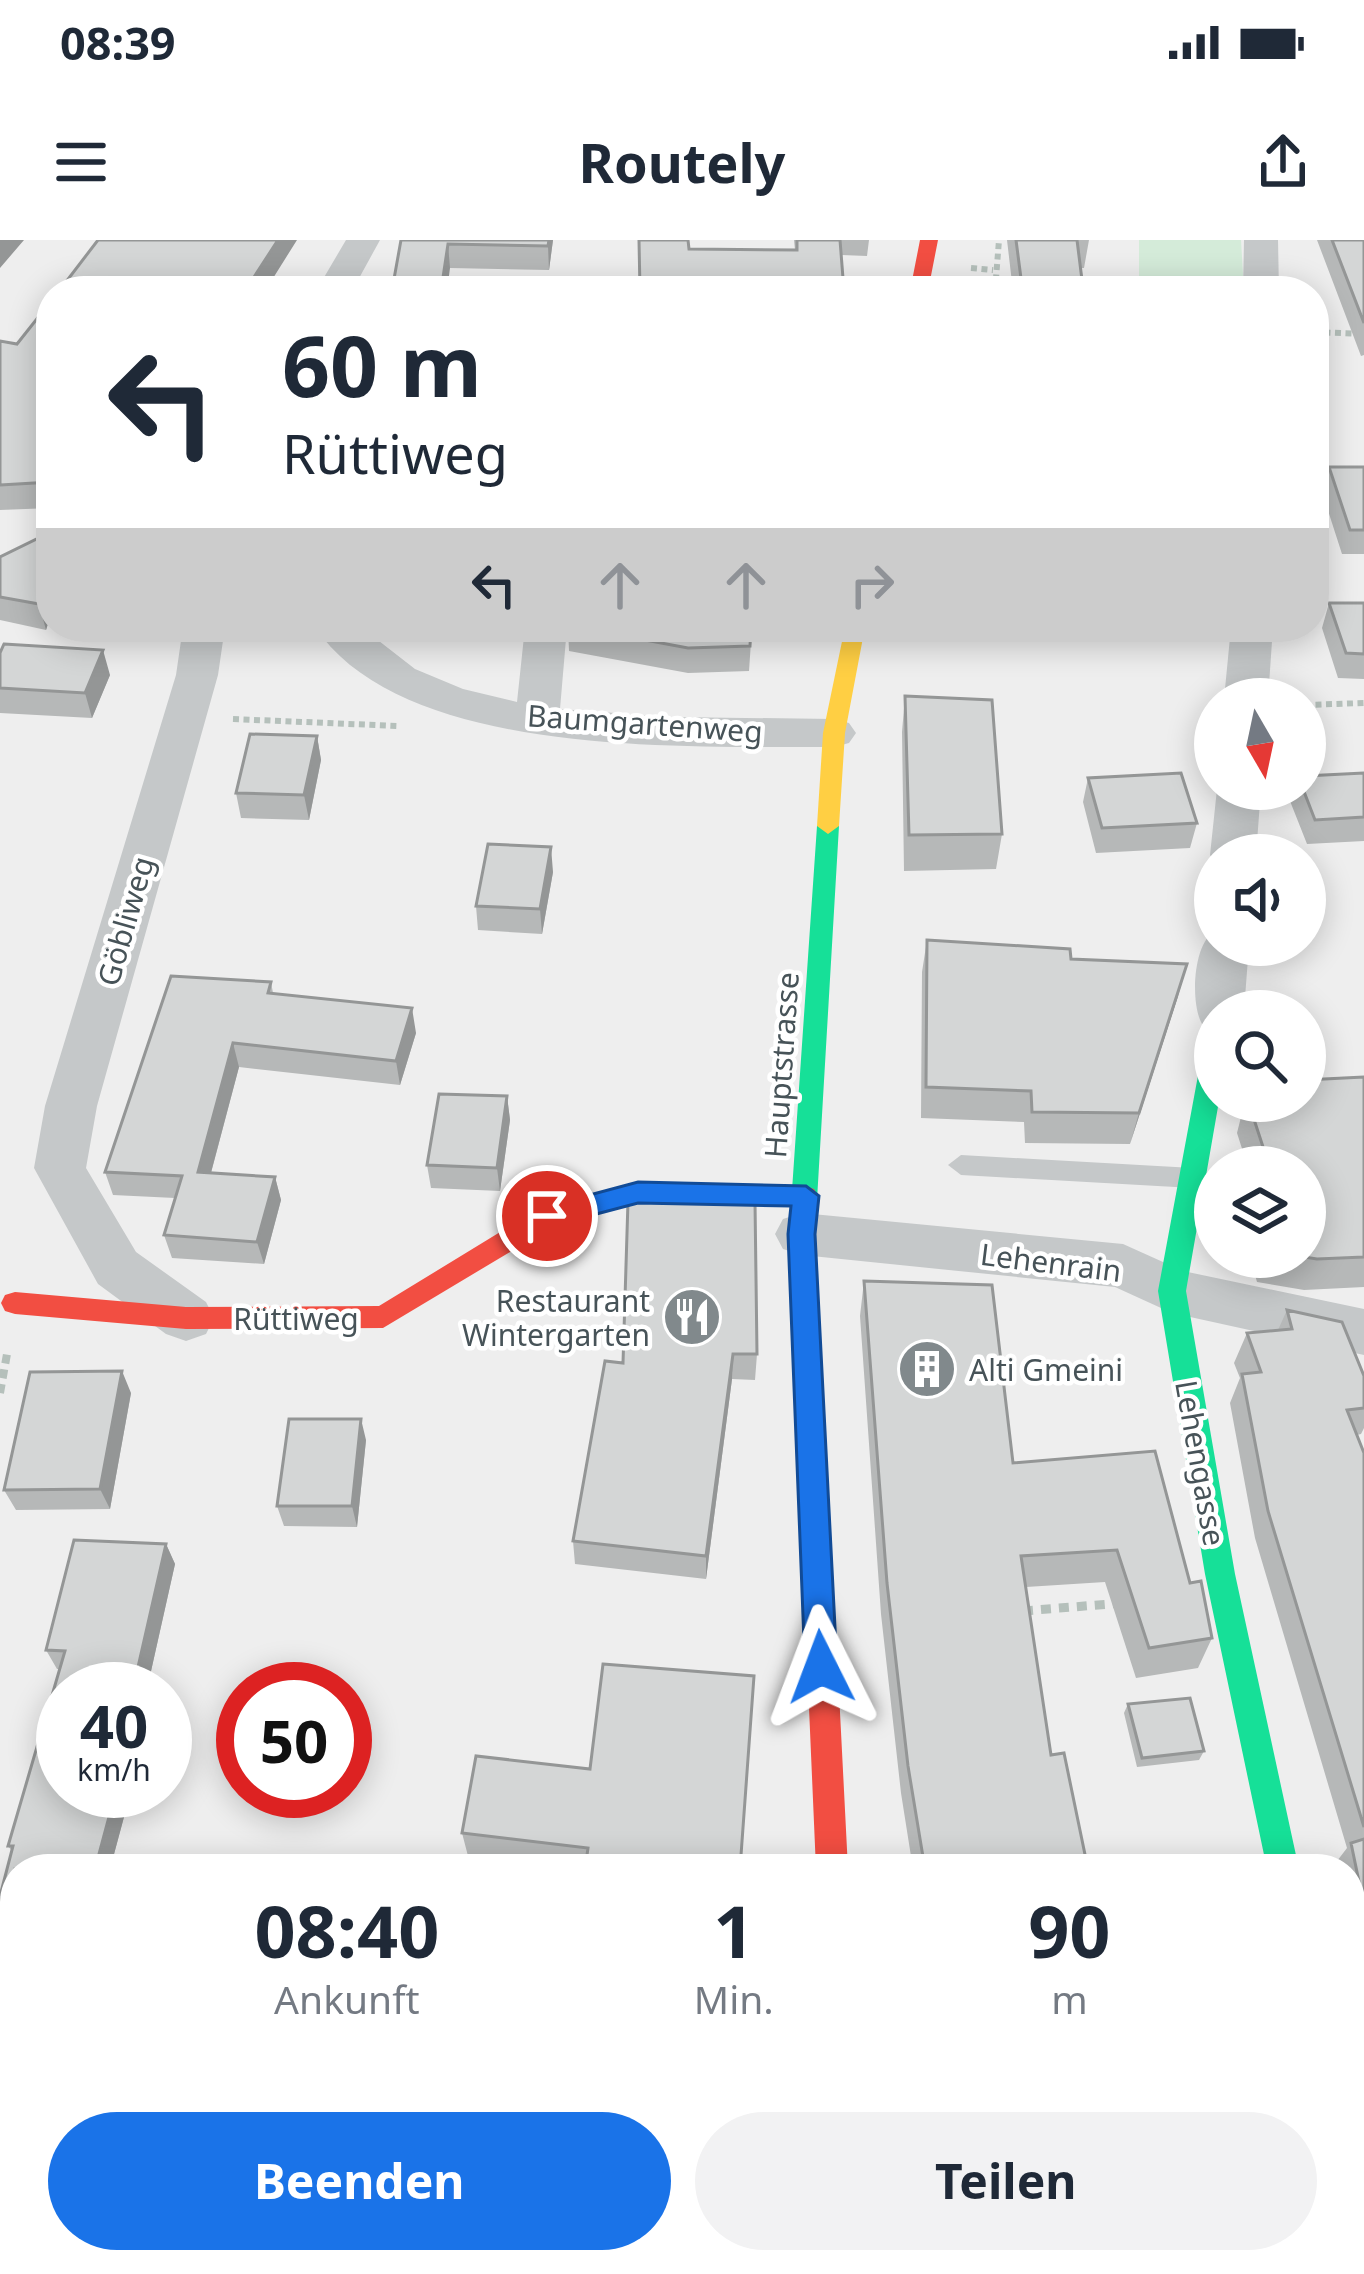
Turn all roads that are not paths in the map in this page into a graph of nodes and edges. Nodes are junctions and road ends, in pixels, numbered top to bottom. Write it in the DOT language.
graph roads {
  1 [pos="363,240"];
  2 [pos="929,240"];
  3 [pos="343,276"];
  4 [pos="922,276"];
  5 [pos="201,642"];
  6 [pos="229,642"];
  7 [pos="354,642"];
  8 [pos="545,642"];
  9 [pos="851,642"];
  10 [pos="1251,642"];
  11 [pos="1248,678"];
  12 [pos="191,696"];
  13 [pos="537,720"];
  14 [pos="835,733"];
  15 [pos="1203,1122"];
  16 [pos="962,1165"];
  17 [pos="1193,1178"];
  18 [pos="804,1215"];
  19 [pos="1172,1291"];
  20 [pos="15,1303"];
  21 [pos="186,1318"];
  22 [pos="1364,1332"];
  23 [pos="831,1854"];
  24 [pos="1280,1854"];
  1 -- 3 [label="street"];
  2 -- 4 [label="main road"];
  5 -- 12 [label="street, Göbliweg"];
  6 -- 12 [label="street, Göbliweg"];
  7 -- 13 [label="street, Baumgartenweg"];
  8 -- 13 [label="street"];
  9 -- 14 [label="main road, Hauptstrasse"];
  10 -- 11 [label="street"];
  12 -- 21 [label="street, Göbliweg"];
  13 -- 14 [label="street, Baumgartenweg"];
  14 -- 18 [label="main road, Hauptstrasse"];
  15 -- 17 [label="main road, Lehengasse"];
  16 -- 17 [label="lane"];
  17 -- 19 [label="main road, Lehengasse"];
  18 -- 19 [label="street, Lehenrain"];
  18 -- 21 [label="main road, Rüttiweg"];
  18 -- 23 [label="main road, Hauptstrasse"];
  19 -- 22 [label="street, Lehenrain"];
  19 -- 24 [label="main road, Lehengasse"];
  20 -- 21 [label="main road, Rüttiweg"];
}
